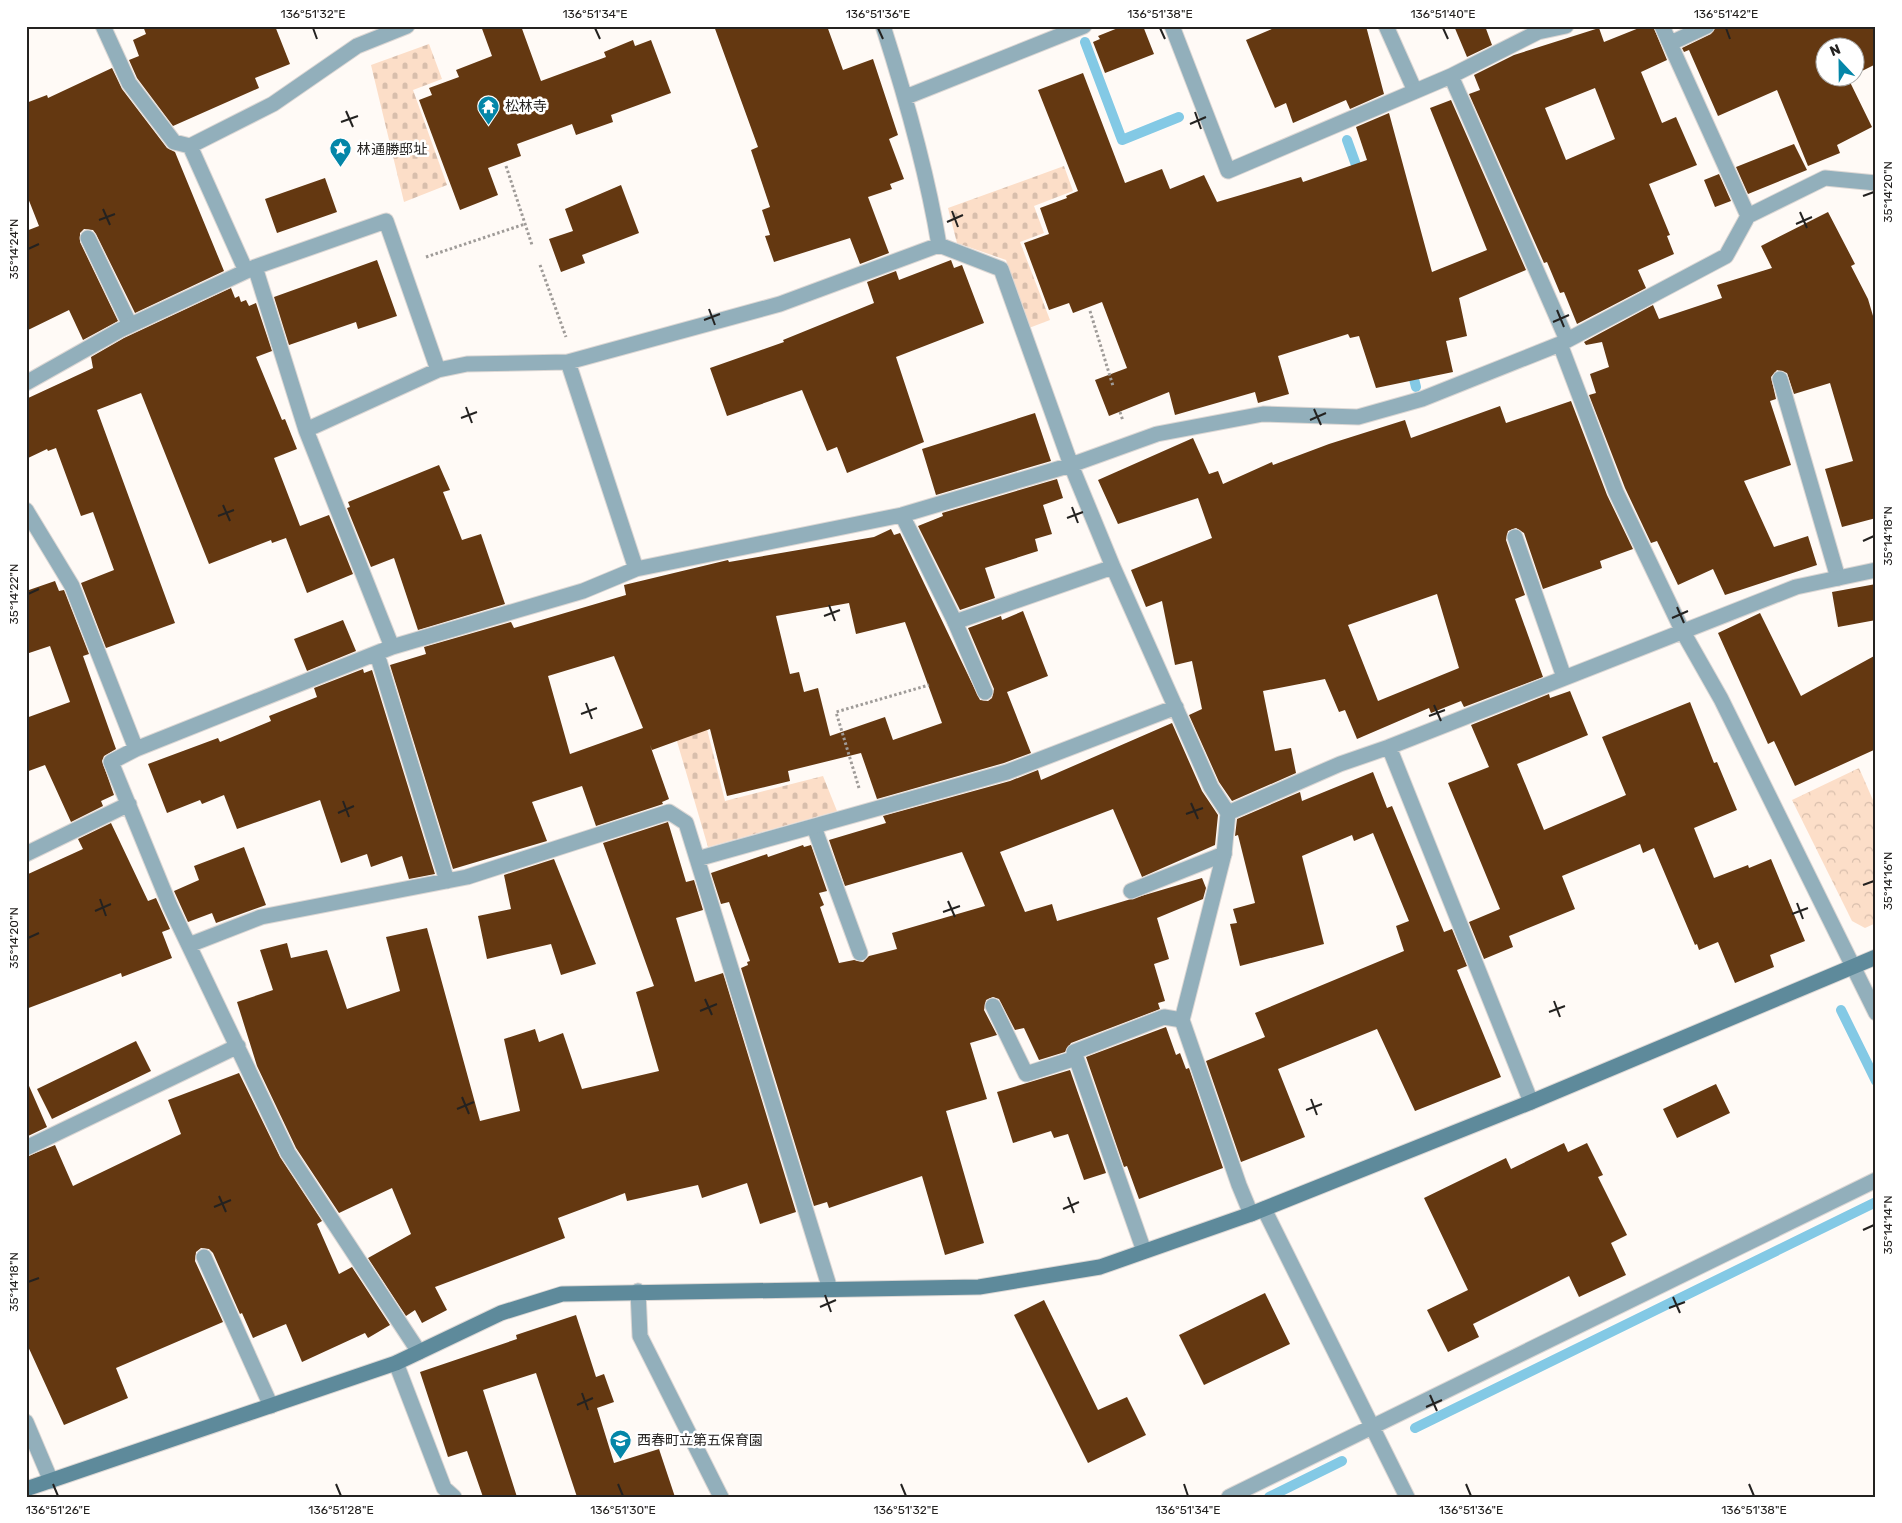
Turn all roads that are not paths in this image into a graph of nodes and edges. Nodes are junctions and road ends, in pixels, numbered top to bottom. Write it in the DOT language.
graph roads {
  1 [pos="103,26"];
  2 [pos="408,26"];
  3 [pos="883,26"];
  4 [pos="1084,26"];
  5 [pos="1172,26"];
  6 [pos="1386,26"];
  7 [pos="1566,26"];
  8 [pos="1662,26"];
  9 [pos="1707,26"];
  10 [pos="1671,43"];
  11 [pos="1451,76"];
  12 [pos="1415,91"];
  13 [pos="906,97"];
  14 [pos="190,146"];
  15 [pos="1876,183"];
  16 [pos="1748,216"];
  17 [pos="88,238"];
  18 [pos="939,245"];
  19 [pos="251,269"];
  20 [pos="130,325"];
  21 [pos="1564,342"];
  22 [pos="572,361"];
  23 [pos="438,370"];
  24 [pos="1780,379"];
  25 [pos="26,383"];
  26 [pos="306,430"];
  27 [pos="1071,465"];
  28 [pos="26,510"];
  29 [pos="902,515"];
  30 [pos="1515,537"];
  31 [pos="1113,567"];
  32 [pos="636,569"];
  33 [pos="1876,570"];
  34 [pos="1838,578"];
  35 [pos="955,622"];
  36 [pos="1683,632"];
  37 [pos="392,647"];
  38 [pos="377,654"];
  39 [pos="1564,678"];
  40 [pos="985,692"];
  41 [pos="1176,706"];
  42 [pos="1389,748"];
  43 [pos="136,750"];
  44 [pos="129,804"];
  45 [pos="1228,813"];
  46 [pos="814,827"];
  47 [pos="26,854"];
  48 [pos="1224,854"];
  49 [pos="697,859"];
  50 [pos="447,881"];
  51 [pos="1131,891"];
  52 [pos="190,945"];
  53 [pos="860,953"];
  54 [pos="1876,956"];
  55 [pos="1853,966"];
  56 [pos="993,1006"];
  57 [pos="1876,1013"];
  58 [pos="1182,1020"];
  59 [pos="238,1046"];
  60 [pos="1076,1058"];
  61 [pos="1531,1102"];
  62 [pos="26,1148"];
  63 [pos="1876,1180"];
  64 [pos="1258,1212"];
  65 [pos="1144,1251"];
  66 [pos="204,1257"];
  67 [pos="830,1290"];
  68 [pos="638,1291"];
  69 [pos="420,1352"];
  70 [pos="396,1363"];
  71 [pos="271,1406"];
  72 [pos="26,1422"];
  73 [pos="1372,1426"];
  74 [pos="51,1481"];
  75 [pos="26,1489"];
  76 [pos="454,1497"];
  77 [pos="721,1497"];
  78 [pos="1229,1497"];
  79 [pos="1408,1497"];
  1 -- 14 [label="street"];
  2 -- 14 [label="street"];
  3 -- 13 [label="street"];
  4 -- 13 [label="street"];
  5 -- 12 [label="street"];
  6 -- 12 [label="street"];
  7 -- 11 [label="street"];
  8 -- 10 [label="street"];
  9 -- 10 [label="street"];
  10 -- 16 [label="street"];
  11 -- 12 [label="street"];
  11 -- 21 [label="street"];
  13 -- 18 [label="street"];
  14 -- 19 [label="street"];
  15 -- 16 [label="street"];
  16 -- 21 [label="street"];
  17 -- 20 [label="street"];
  18 -- 22 [label="street"];
  18 -- 27 [label="street"];
  19 -- 20 [label="street"];
  19 -- 23 [label="street"];
  19 -- 26 [label="street"];
  20 -- 25 [label="street"];
  21 -- 27 [label="street"];
  21 -- 36 [label="street"];
  22 -- 23 [label="street"];
  22 -- 32 [label="street"];
  23 -- 26 [label="street"];
  24 -- 34 [label="street"];
  26 -- 37 [label="street"];
  27 -- 29 [label="street"];
  27 -- 31 [label="street"];
  28 -- 43 [label="street"];
  29 -- 32 [label="street"];
  29 -- 35 [label="street"];
  30 -- 39 [label="street"];
  31 -- 35 [label="street"];
  31 -- 41 [label="street"];
  32 -- 37 [label="street"];
  33 -- 34 [label="street"];
  34 -- 36 [label="street"];
  35 -- 40 [label="street"];
  36 -- 39 [label="street"];
  36 -- 55 [label="street"];
  37 -- 38 [label="street"];
  38 -- 43 [label="street"];
  38 -- 50 [label="street"];
  39 -- 42 [label="street"];
  41 -- 45 [label="street"];
  41 -- 46 [label="street"];
  42 -- 45 [label="street"];
  42 -- 61 [label="street"];
  43 -- 44 [label="street"];
  44 -- 47 [label="street"];
  44 -- 52 [label="street"];
  45 -- 48 [label="street"];
  46 -- 49 [label="street"];
  46 -- 53 [label="street"];
  48 -- 51 [label="street"];
  48 -- 58 [label="street"];
  49 -- 50 [label="street"];
  49 -- 67 [label="street"];
  50 -- 52 [label="street"];
  52 -- 59 [label="street"];
  54 -- 55 [label="street"];
  55 -- 57 [label="street"];
  55 -- 61 [label="street"];
  56 -- 60 [label="street"];
  58 -- 60 [label="street"];
  58 -- 64 [label="street"];
  59 -- 62 [label="street"];
  59 -- 69 [label="street"];
  60 -- 65 [label="street"];
  61 -- 64 [label="street"];
  63 -- 73 [label="street"];
  64 -- 65 [label="street"];
  64 -- 73 [label="street"];
  65 -- 67 [label="street"];
  66 -- 71 [label="street"];
  67 -- 68 [label="street"];
  68 -- 69 [label="street"];
  68 -- 77 [label="street"];
  69 -- 70 [label="street"];
  70 -- 71 [label="street"];
  70 -- 76 [label="street"];
  71 -- 74 [label="street"];
  72 -- 74 [label="street"];
  73 -- 78 [label="street"];
  73 -- 79 [label="street"];
  74 -- 75 [label="street"];
}
